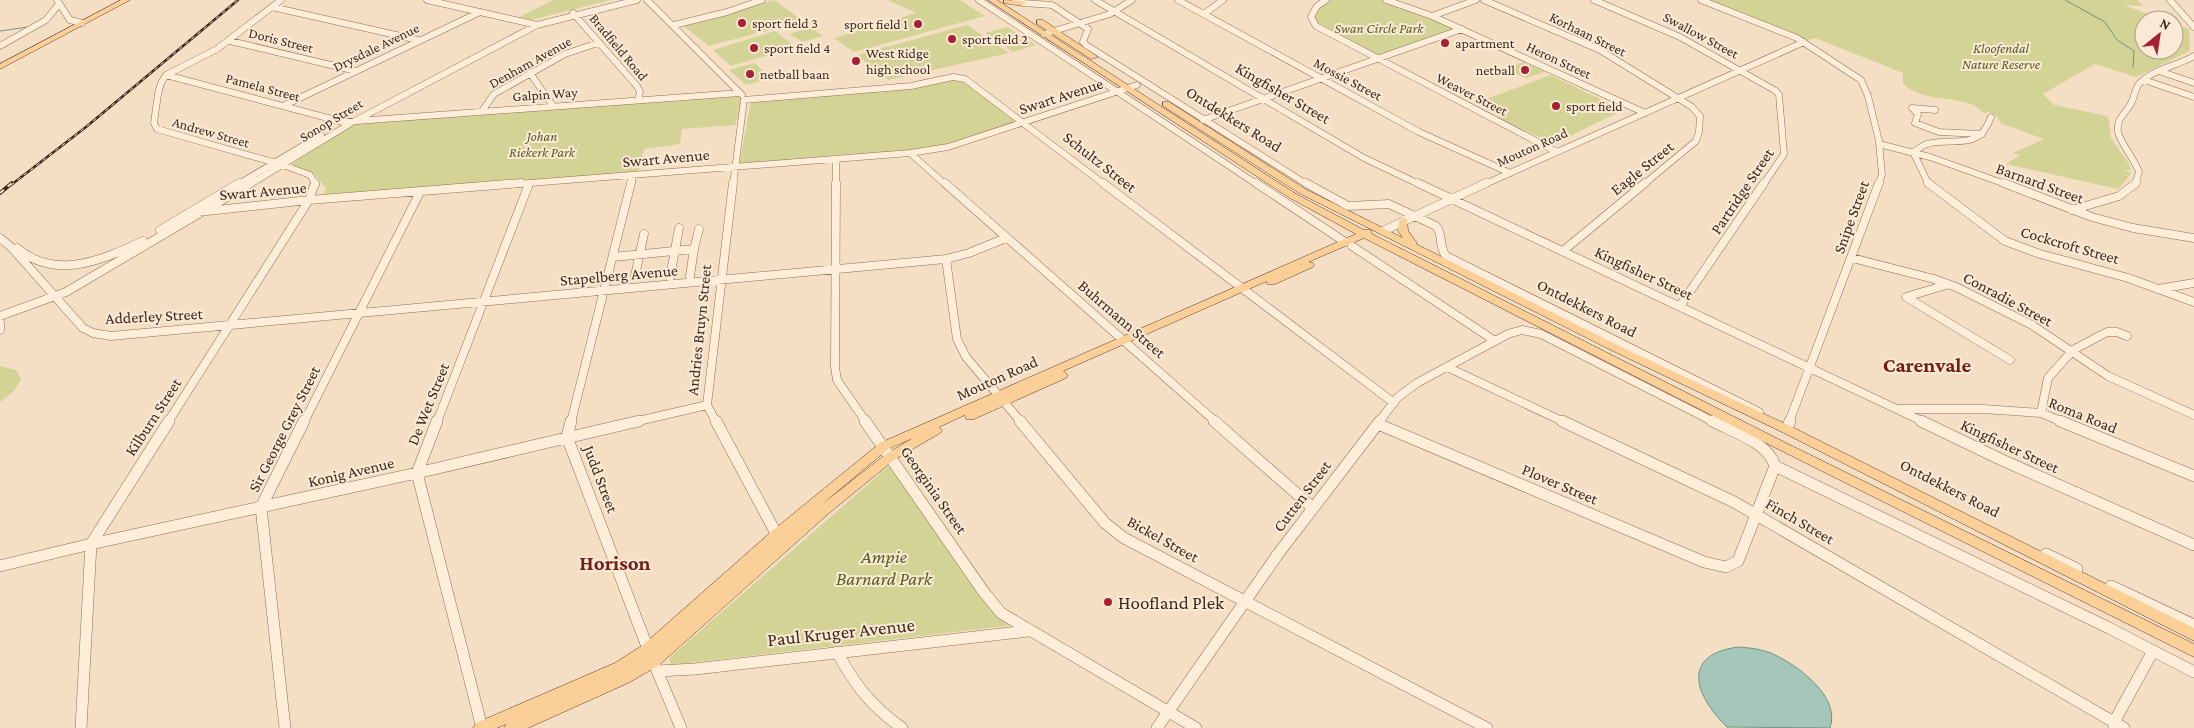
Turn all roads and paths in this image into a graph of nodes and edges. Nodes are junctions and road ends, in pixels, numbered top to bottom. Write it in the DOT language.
graph roads {
  1 [pos="126,0"];
  2 [pos="281,0"];
  3 [pos="427,0"];
  4 [pos="622,0"];
  5 [pos="637,0"];
  6 [pos="647,0"];
  7 [pos="762,0"];
  8 [pos="979,0"];
  9 [pos="992,0"];
  10 [pos="1095,0"];
  11 [pos="1132,0"];
  12 [pos="1178,0"];
  13 [pos="1223,0"];
  14 [pos="1326,0"];
  15 [pos="1386,0"];
  16 [pos="1476,0"];
  17 [pos="1484,0"];
  18 [pos="1594,0"];
  19 [pos="1701,0"];
  20 [pos="2170,0"];
  21 [pos="1012,1"];
  22 [pos="58,2"];
  23 [pos="272,7"];
  24 [pos="480,12"];
  25 [pos="1115,12"];
  26 [pos="574,13"];
  27 [pos="1204,14"];
  28 [pos="1432,16"];
  29 [pos="82,23"];
  30 [pos="533,24"];
  31 [pos="1080,24"];
  32 [pos="674,25"];
  33 [pos="2194,27"];
  34 [pos="1462,29"];
  35 [pos="1054,31"];
  36 [pos="1044,34"];
  37 [pos="418,40"];
  38 [pos="230,41"];
  39 [pos="1804,42"];
  40 [pos="598,43"];
  41 [pos="0,46"];
  42 [pos="2194,56"];
  43 [pos="1376,59"];
  44 [pos="0,67"];
  45 [pos="1741,70"];
  46 [pos="2159,71"];
  47 [pos="356,72"];
  48 [pos="530,74"];
  49 [pos="166,75"];
  50 [pos="1320,79"];
  51 [pos="2144,80"];
  52 [pos="2194,83"];
  53 [pos="1128,88"];
  54 [pos="742,96"];
  55 [pos="2194,97"];
  56 [pos="1678,98"];
  57 [pos="1263,99"];
  58 [pos="638,100"];
  59 [pos="283,106"];
  60 [pos="553,106"];
  61 [pos="1935,110"];
  62 [pos="482,111"];
  63 [pos="1645,113"];
  64 [pos="1991,117"];
  65 [pos="1203,120"];
  66 [pos="343,122"];
  67 [pos="353,122"];
  68 [pos="1024,122"];
  69 [pos="1983,134"];
  70 [pos="1879,144"];
  71 [pos="1557,152"];
  72 [pos="1913,152"];
  73 [pos="910,154"];
  74 [pos="836,159"];
  75 [pos="274,163"];
  76 [pos="283,165"];
  77 [pos="736,166"];
  78 [pos="1510,173"];
  79 [pos="633,175"];
  80 [pos="529,184"];
  81 [pos="420,192"];
  82 [pos="309,200"];
  83 [pos="1451,200"];
  84 [pos="207,210"];
  85 [pos="2072,210"];
  86 [pos="189,213"];
  87 [pos="1409,218"];
  88 [pos="679,228"];
  89 [pos="699,229"];
  90 [pos="1373,232"];
  91 [pos="644,234"];
  92 [pos="0,238"];
  93 [pos="1006,238"];
  94 [pos="2194,238"];
  95 [pos="143,241"];
  96 [pos="1349,244"];
  97 [pos="694,249"];
  98 [pos="675,251"];
  99 [pos="1562,251"];
  100 [pos="639,254"];
  101 [pos="613,257"];
  102 [pos="1852,258"];
  103 [pos="946,260"];
  104 [pos="1443,262"];
  105 [pos="835,271"];
  106 [pos="635,276"];
  107 [pos="690,276"];
  108 [pos="670,277"];
  109 [pos="721,281"];
  110 [pos="2194,283"];
  111 [pos="1949,284"];
  112 [pos="2158,289"];
  113 [pos="1244,290"];
  114 [pos="603,292"];
  115 [pos="52,295"];
  116 [pos="484,302"];
  117 [pos="2194,302"];
  118 [pos="1680,306"];
  119 [pos="359,315"];
  120 [pos="0,316"];
  121 [pos="0,323"];
  122 [pos="230,326"];
  123 [pos="0,330"];
  124 [pos="2127,336"];
  125 [pos="1496,341"];
  126 [pos="1126,343"];
  127 [pos="2071,353"];
  128 [pos="2010,360"];
  129 [pos="1447,367"];
  130 [pos="1810,367"];
  131 [pos="1000,399"];
  132 [pos="1394,402"];
  133 [pos="707,405"];
  134 [pos="1896,409"];
  135 [pos="2041,413"];
  136 [pos="2194,415"];
  137 [pos="1378,424"];
  138 [pos="1788,426"];
  139 [pos="567,437"];
  140 [pos="887,451"];
  141 [pos="1773,461"];
  142 [pos="417,473"];
  143 [pos="2194,476"];
  144 [pos="261,508"];
  145 [pos="1313,508"];
  146 [pos="1756,514"];
  147 [pos="780,540"];
  148 [pos="91,544"];
  149 [pos="2194,545"];
  150 [pos="0,566"];
  151 [pos="1245,600"];
  152 [pos="2194,625"];
  153 [pos="1028,631"];
  154 [pos="2194,635"];
  155 [pos="2153,651"];
  156 [pos="2194,651"];
  157 [pos="837,652"];
  158 [pos="653,660"];
  159 [pos="2194,672"];
  160 [pos="1168,712"];
  161 [pos="2117,726"];
  162 [pos="81,728"];
  163 [pos="285,728"];
  164 [pos="482,728"];
  165 [pos="512,728"];
  166 [pos="681,728"];
  167 [pos="902,728"];
  168 [pos="1157,728"];
  169 [pos="1196,728"];
  170 [pos="1487,728"];
  1 -- 29 [label="main road"];
  2 -- 23 [label="street"];
  3 -- 24 [label="street"];
  4 -- 26 [label="street, Sonop Street"];
  5 -- 26 [label="street, Sonop Street"];
  6 -- 32 [label="street"];
  7 -- 32 [label="street"];
  8 -- 53 [label="street, Ontdekkers Road"];
  9 -- 36 [label="main road, Ontdekkers Road"];
  10 -- 25 [label="street, Kingfisher Street"];
  11 -- 25 [label="street"];
  12 -- 27 [label="street, Mossie Street"];
  13 -- 27 [label="street"];
  14 -- 43 [label="street, Weaver Street"];
  15 -- 28 [label="street, Heron Street"];
  16 -- 28 [label="street"];
  17 -- 56 [label="street, Korhaan Street"];
  18 -- 45 [label="street, Swallow Street"];
  19 -- 39 [label="street, Snipe Street"];
  20 -- 33 [label="street"];
  21 -- 31 [label="street, Ontdekkers Road"];
  21 -- 35 [label="main road, Ontdekkers Road"];
  22 -- 29 [label="street"];
  22 -- 41 [label="street"];
  23 -- 37 [label="street"];
  23 -- 38 [label="street"];
  24 -- 30 [label="street"];
  24 -- 37 [label="street, Drysdale Avenue"];
  25 -- 31 [label="street"];
  25 -- 57 [label="street, Kingfisher Street"];
  26 -- 30 [label="street, Sonop Street"];
  26 -- 40 [label="street, Bradfield Road"];
  27 -- 50 [label="street, Mossie Street"];
  28 -- 34 [label="street, Heron Street"];
  29 -- 44 [label="main road"];
  30 -- 66 [label="street, Sonop Street"];
  30 -- 67 [label="street, Sonop Street"];
  31 -- 35 [label="street"];
  31 -- 65 [label="street, Ontdekkers Road"];
  32 -- 54 [label="street"];
  34 -- 43 [label="street"];
  34 -- 63 [label="street, Heron Street"];
  35 -- 36 [label="street"];
  35 -- 53 [label="main road, Ontdekkers Road"];
  36 -- 53 [label="main road, Ontdekkers Road"];
  37 -- 47 [label="street, Drysdale Avenue"];
  38 -- 47 [label="street, Doris Street"];
  38 -- 49 [label="street"];
  39 -- 45 [label="street, Mouton Road"];
  39 -- 70 [label="street, Snipe Street"];
  40 -- 48 [label="street, Denham Avenue"];
  40 -- 58 [label="street, Bradfield Road"];
  42 -- 46 [label="street"];
  43 -- 50 [label="street"];
  43 -- 71 [label="street, Weaver Street"];
  45 -- 56 [label="street, Mouton Road"];
  45 -- 118 [label="street, Partridge Street"];
  46 -- 51 [label="street"];
  46 -- 52 [label="street"];
  47 -- 59 [label="street, Drysdale Avenue"];
  48 -- 60 [label="street"];
  48 -- 62 [label="street, Denham Avenue"];
  49 -- 59 [label="street, Pamela Street"];
  49 -- 75 [label="street, Andrew Street"];
  50 -- 57 [label="street"];
  50 -- 78 [label="street, Mossie Street"];
  51 -- 55 [label="street"];
  51 -- 85 [label="street"];
  53 -- 68 [label="street, Swart Avenue"];
  53 -- 90 [label="main road, Ontdekkers Road"];
  53 -- 96 [label="street, Ontdekkers Road"];
  54 -- 58 [label="street, Galpin Way"];
  54 -- 68 [label="street, Schultz Street"];
  54 -- 77 [label="street, Andries Bruyn Street"];
  56 -- 63 [label="street, Mouton Road"];
  56 -- 99 [label="street, Eagle Street"];
  57 -- 65 [label="street"];
  57 -- 83 [label="street, Kingfisher Street"];
  58 -- 60 [label="street, Galpin Way"];
  59 -- 66 [label="street, Pamela Street"];
  60 -- 62 [label="street, Galpin Way"];
  61 -- 69 [label="street"];
  62 -- 67 [label="street, Galpin Way"];
  63 -- 71 [label="street, Mouton Road"];
  64 -- 69 [label="street"];
  65 -- 87 [label="street, Ontdekkers Road"];
  66 -- 67 [label="street, Pamela Street"];
  66 -- 75 [label="street, Sonop Street"];
  67 -- 76 [label="street, Sonop Street"];
  68 -- 73 [label="street, Swart Avenue"];
  68 -- 113 [label="street, Schultz Street"];
  69 -- 72 [label="street"];
  70 -- 72 [label="street, Barnard Street"];
  70 -- 102 [label="street, Snipe Street"];
  71 -- 78 [label="street, Mouton Road"];
  72 -- 85 [label="street, Barnard Street"];
  72 -- 112 [label="street, Cockcroft Street"];
  73 -- 74 [label="street, Swart Avenue"];
  73 -- 93 [label="street, Buhrmann Street"];
  74 -- 77 [label="street, Swart Avenue"];
  74 -- 105 [label="street, Georginia Street"];
  75 -- 76 [label="street, Andrew Street"];
  75 -- 86 [label="street, Sonop Street"];
  76 -- 82 [label="street, Kilburn Street"];
  76 -- 84 [label="street, Sonop Street"];
  77 -- 79 [label="street, Swart Avenue"];
  77 -- 109 [label="street, Andries Bruyn Street"];
  78 -- 83 [label="street, Mouton Road"];
  79 -- 80 [label="street, Swart Avenue"];
  79 -- 101 [label="street, Judd Street"];
  80 -- 81 [label="street, Swart Avenue"];
  80 -- 116 [label="street, De Wet Street"];
  81 -- 82 [label="street, Swart Avenue"];
  81 -- 119 [label="street, Sir George Grey Street"];
  82 -- 84 [label="street, Swart Avenue"];
  82 -- 122 [label="street, Kilburn Street"];
  83 -- 87 [label="street, Mouton Road"];
  83 -- 99 [label="street, Kingfisher Street"];
  84 -- 86 [label="street, Swart Avenue"];
  84 -- 115 [label="street, Sonop Street"];
  85 -- 94 [label="street, Barnard Street"];
  86 -- 95 [label="street, Sonop Street"];
  87 -- 90 [label="street, Mouton Road"];
  87 -- 104 [label="main road"];
  87 -- 138 [label="street, Ontdekkers Road"];
  88 -- 98 [label="street"];
  89 -- 97 [label="street"];
  90 -- 96 [label="main road, Mouton Road"];
  90 -- 104 [label="main road, Ontdekkers Road"];
  90 -- 156 [label="main road, Ontdekkers Road"];
  91 -- 100 [label="street"];
  92 -- 95 [label="street"];
  92 -- 115 [label="street, Adderley Street"];
  93 -- 103 [label="street, Stapelberg Avenue"];
  93 -- 126 [label="street, Buhrmann Street"];
  95 -- 115 [label="street, Sonop Street"];
  96 -- 113 [label="main road, Mouton Road"];
  96 -- 125 [label="street, Ontdekkers Road"];
  97 -- 98 [label="street"];
  97 -- 107 [label="street"];
  98 -- 100 [label="street"];
  98 -- 108 [label="street"];
  99 -- 118 [label="street, Kingfisher Street"];
  100 -- 101 [label="street"];
  100 -- 106 [label="street"];
  101 -- 114 [label="street, Judd Street"];
  102 -- 111 [label="street, Conradie Street"];
  102 -- 130 [label="street, Snipe Street"];
  103 -- 105 [label="street, Stapelberg Avenue"];
  103 -- 131 [label="street, Bickel Street"];
  104 -- 154 [label="main road, Ontdekkers Road"];
  105 -- 109 [label="street, Stapelberg Avenue"];
  105 -- 140 [label="street, Georginia Street"];
  109 -- 114 [label="street, Stapelberg Avenue"];
  109 -- 133 [label="street, Andries Bruyn Street"];
  110 -- 112 [label="street"];
  111 -- 127 [label="street, Conradie Street"];
  111 -- 128 [label="street"];
  112 -- 117 [label="street, Cockcroft Street"];
  113 -- 126 [label="main road, Mouton Road"];
  113 -- 132 [label="street, Schultz Street"];
  114 -- 116 [label="street, Stapelberg Avenue"];
  114 -- 139 [label="street, Judd Street"];
  115 -- 120 [label="street"];
  115 -- 122 [label="street, Adderley Street"];
  116 -- 119 [label="street, Stapelberg Avenue"];
  116 -- 142 [label="street, De Wet Street"];
  118 -- 130 [label="street, Kingfisher Street"];
  119 -- 122 [label="street, Stapelberg Avenue"];
  119 -- 144 [label="street, Sir George Grey Street"];
  121 -- 123 [label="street"];
  122 -- 148 [label="street, Kilburn Street"];
  124 -- 127 [label="street"];
  125 -- 129 [label="street, Cutten Street"];
  125 -- 141 [label="street, Cutten Street"];
  126 -- 131 [label="main road, Mouton Road"];
  126 -- 145 [label="street, Buhrmann Street"];
  127 -- 135 [label="street"];
  127 -- 136 [label="street, Conradie Street"];
  129 -- 132 [label="street, Cutten Street"];
  129 -- 146 [label="street, Finch Street"];
  130 -- 134 [label="street, Kingfisher Street"];
  130 -- 138 [label="street, Snipe Street"];
  131 -- 140 [label="main road, Mouton Road"];
  131 -- 151 [label="street, Bickel Street"];
  132 -- 137 [label="street, Cutten Street"];
  133 -- 139 [label="street, Konig Avenue"];
  133 -- 147 [label="street, Andries Bruyn Street"];
  134 -- 135 [label="street, Roma Road"];
  134 -- 149 [label="street, Kingfisher Street"];
  135 -- 143 [label="street, Roma Road"];
  137 -- 145 [label="street, Cutten Street"];
  137 -- 146 [label="street, Plover Street"];
  138 -- 152 [label="street, Ontdekkers Road"];
  139 -- 142 [label="street, Konig Avenue"];
  139 -- 158 [label="street, Judd Street"];
  140 -- 147 [label="main road, Mouton Road"];
  140 -- 153 [label="street, Georginia Street"];
  141 -- 146 [label="street"];
  141 -- 155 [label="street"];
  142 -- 144 [label="street, Konig Avenue"];
  142 -- 164 [label="street"];
  144 -- 148 [label="street, Konig Avenue"];
  144 -- 163 [label="street, Sir George Grey Street"];
  145 -- 151 [label="street, Cutten Street"];
  146 -- 161 [label="street, Finch Street"];
  147 -- 158 [label="main road, Mouton Road"];
  148 -- 150 [label="street, Konig Avenue"];
  148 -- 162 [label="street, Kilburn Street"];
  151 -- 160 [label="street, Cutten Street"];
  151 -- 170 [label="street, Bickel Street"];
  153 -- 157 [label="street, Paul Kruger Avenue"];
  153 -- 160 [label="street, Georginia Street"];
  155 -- 159 [label="street"];
  155 -- 161 [label="street"];
  157 -- 158 [label="street, Paul Kruger Avenue"];
  157 -- 167 [label="street"];
  158 -- 164 [label="main road, Paul Kruger Avenue"];
  158 -- 165 [label="main road, Paul Kruger Avenue"];
  158 -- 166 [label="street, Judd Street"];
  160 -- 168 [label="street, Cutten Street"];
  160 -- 169 [label="street, Georginia Street"];
}
